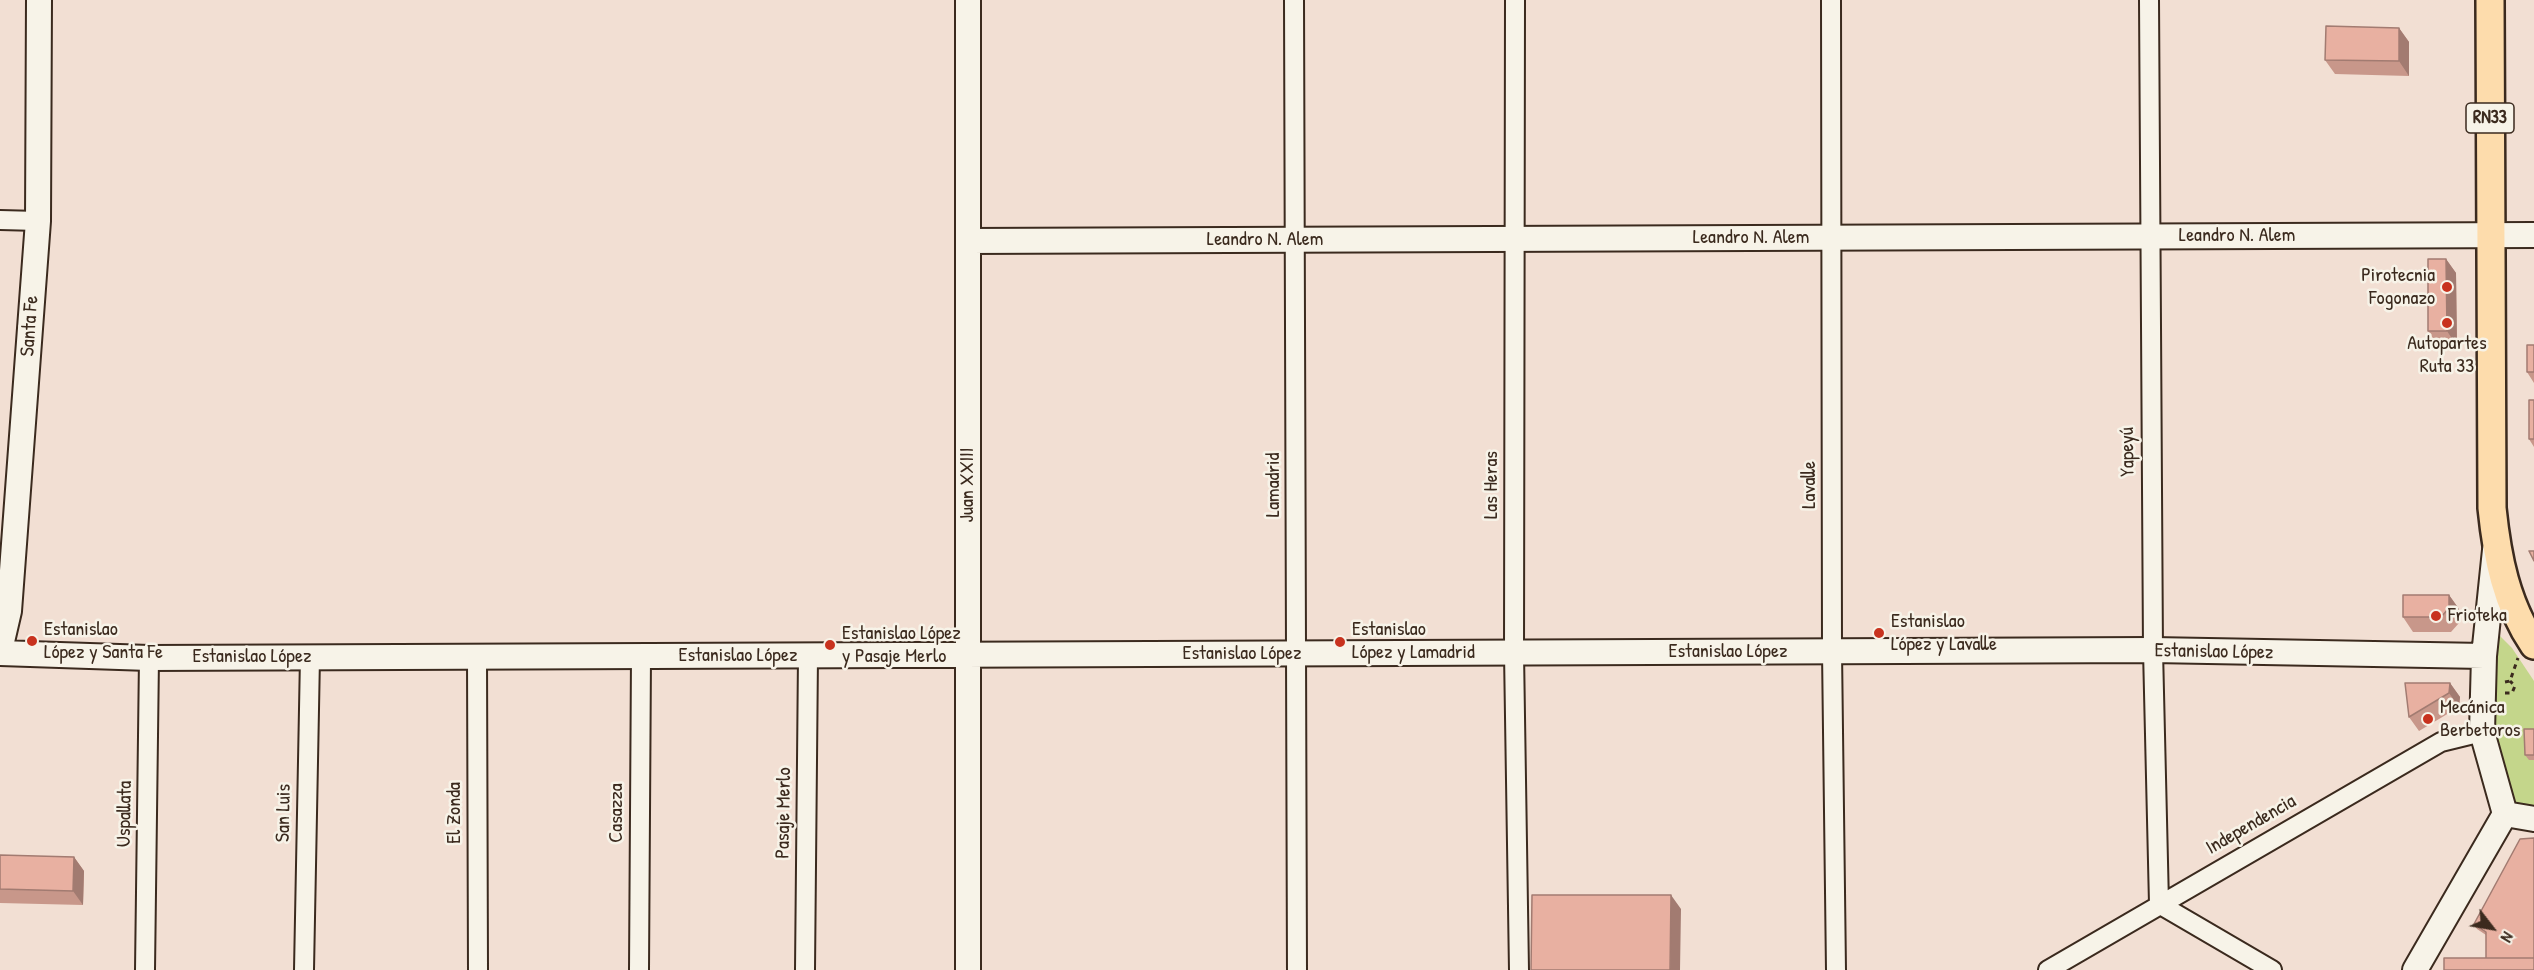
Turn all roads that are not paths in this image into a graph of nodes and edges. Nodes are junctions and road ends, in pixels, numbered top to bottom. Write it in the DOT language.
graph roads {
  1 [pos="39,0"];
  2 [pos="968,0"];
  3 [pos="1294,0"];
  4 [pos="1515,0"];
  5 [pos="1831,0"];
  6 [pos="2148,0"];
  7 [pos="2490,0"];
  8 [pos="0,220"];
  9 [pos="38,221"];
  10 [pos="2491,235"];
  11 [pos="2534,236"];
  12 [pos="2148,237"];
  13 [pos="1832,238"];
  14 [pos="1515,239"];
  15 [pos="1296,240"];
  16 [pos="968,241"];
  17 [pos="2495,543"];
  18 [pos="2534,645"];
  19 [pos="2153,650"];
  20 [pos="1832,651"];
  21 [pos="0,652"];
  22 [pos="1514,653"];
  23 [pos="1297,654"];
  24 [pos="641,656"];
  25 [pos="808,656"];
  26 [pos="968,656"];
  27 [pos="2484,656"];
  28 [pos="310,657"];
  29 [pos="477,657"];
  30 [pos="149,658"];
  31 [pos="2482,732"];
  32 [pos="2505,814"];
  33 [pos="2534,819"];
  34 [pos="2159,904"];
  35 [pos="146,970"];
  36 [pos="304,970"];
  37 [pos="477,970"];
  38 [pos="639,970"];
  39 [pos="805,970"];
  40 [pos="968,970"];
  41 [pos="1297,970"];
  42 [pos="1519,970"];
  43 [pos="1836,970"];
  44 [pos="2048,970"];
  45 [pos="2272,970"];
  46 [pos="2415,970"];
  1 -- 9 [label="street, Santa Fe"];
  2 -- 16 [label="street, Juan XXIII"];
  3 -- 15 [label="street, Lamadrid"];
  4 -- 14 [label="street, Las Heras"];
  5 -- 13 [label="street, Lavalle"];
  6 -- 12 [label="street, Yapeyú"];
  7 -- 10 [label="main road, RN33"];
  8 -- 9 [label="street"];
  9 -- 21 [label="street, Santa Fe"];
  10 -- 11 [label="street, Leandro N. Alem"];
  10 -- 12 [label="street, Leandro N. Alem"];
  10 -- 17 [label="main road, RN33"];
  12 -- 13 [label="street, Leandro N. Alem"];
  12 -- 19 [label="street, Yapeyú"];
  13 -- 14 [label="street, Leandro N. Alem"];
  13 -- 20 [label="street, Lavalle"];
  14 -- 15 [label="street, Leandro N. Alem"];
  14 -- 22 [label="street, Las Heras"];
  15 -- 16 [label="street, Leandro N. Alem"];
  15 -- 23 [label="street, Lamadrid"];
  16 -- 26 [label="street, Juan XXIII"];
  17 -- 18 [label="main road, RN33"];
  17 -- 27 [label="street"];
  19 -- 20 [label="street, Estanislao López"];
  19 -- 27 [label="street, Estanislao López"];
  19 -- 34 [label="street, Yapeyú"];
  20 -- 22 [label="street, Estanislao López"];
  20 -- 43 [label="street, Lavalle"];
  21 -- 30 [label="street, Estanislao López"];
  22 -- 23 [label="street, Estanislao López"];
  22 -- 42 [label="street, Las Heras"];
  23 -- 26 [label="street, Estanislao López"];
  23 -- 41 [label="street, Lamadrid"];
  24 -- 25 [label="street, Estanislao López"];
  24 -- 29 [label="street, Estanislao López"];
  24 -- 38 [label="street, Casazza"];
  25 -- 26 [label="street, Estanislao López"];
  25 -- 39 [label="street, Pasaje Merlo"];
  26 -- 40 [label="street, Juan XXIII"];
  27 -- 31 [label="street"];
  28 -- 29 [label="street, Estanislao López"];
  28 -- 30 [label="street, Estanislao López"];
  28 -- 36 [label="street, San Luis"];
  29 -- 37 [label="street, El Zonda"];
  30 -- 35 [label="street, Uspallata"];
  31 -- 32 [label="street"];
  31 -- 34 [label="street, Independencia"];
  32 -- 33 [label="street"];
  32 -- 46 [label="street"];
  34 -- 44 [label="street, Independencia"];
  34 -- 45 [label="street"];
}
